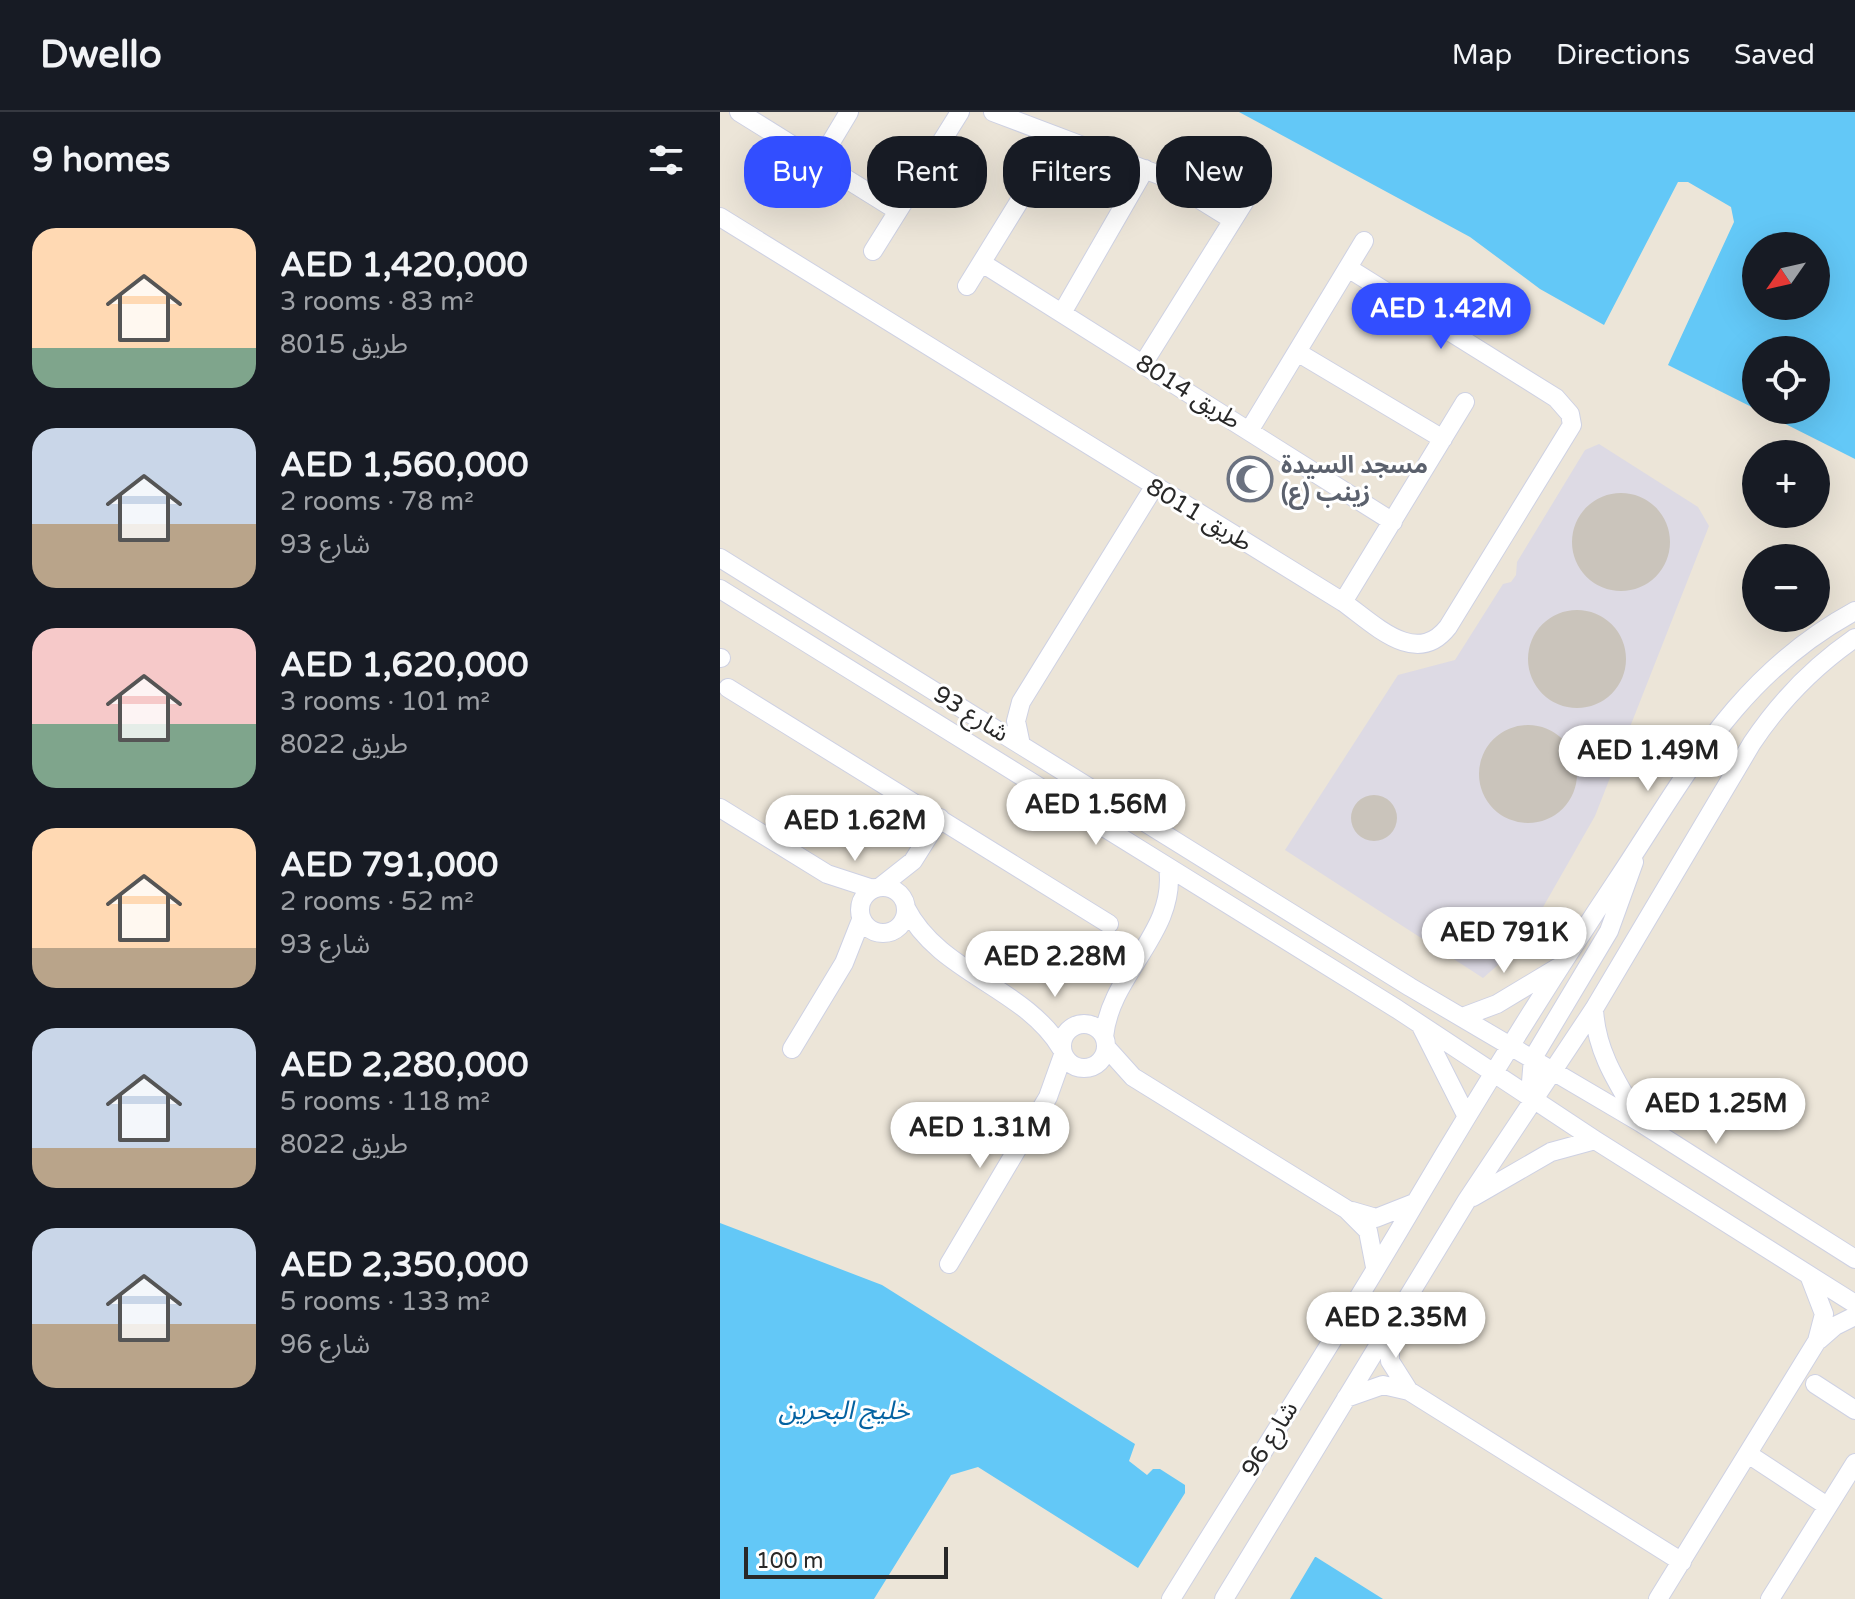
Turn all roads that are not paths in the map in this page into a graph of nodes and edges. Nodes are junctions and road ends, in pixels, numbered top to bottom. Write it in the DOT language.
graph roads {
  1 [pos="739,112"];
  2 [pos="849,112"];
  3 [pos="960,112"];
  4 [pos="993,112"];
  5 [pos="777,136"];
  6 [pos="835,136"];
  7 [pos="1056,136"];
  8 [pos="1140,167"];
  9 [pos="1145,169"];
  10 [pos="851,182"];
  11 [pos="1016,208"];
  12 [pos="1240,208"];
  13 [pos="898,211"];
  14 [pos="720,217"];
  15 [pos="1233,220"];
  16 [pos="1364,241"];
  17 [pos="873,251"];
  18 [pos="982,263"];
  19 [pos="1348,268"];
  20 [pos="967,286"];
  21 [pos="1062,313"];
  22 [pos="1297,352"];
  23 [pos="1143,364"];
  24 [pos="1465,402"];
  25 [pos="1249,431"];
  26 [pos="1443,439"];
  27 [pos="1154,487"];
  28 [pos="1393,522"];
  29 [pos="720,558"];
  30 [pos="720,589"];
  31 [pos="1343,602"];
  32 [pos="1855,611"];
  33 [pos="1855,638"];
  34 [pos="728,688"];
  35 [pos="1021,702"];
  36 [pos="983,722"];
  37 [pos="1021,745"];
  38 [pos="720,808"];
  39 [pos="940,818"];
  40 [pos="1637,849"];
  41 [pos="913,861"];
  42 [pos="1168,867"];
  43 [pos="827,874"];
  44 [pos="877,888"];
  45 [pos="1206,891"];
  46 [pos="904,903"];
  47 [pos="860,916"];
  48 [pos="1163,917"];
  49 [pos="1109,924"];
  50 [pos="885,932"];
  51 [pos="935,946"];
  52 [pos="844,963"];
  53 [pos="1559,967"];
  54 [pos="1113,997"];
  55 [pos="1026,1009"];
  56 [pos="1594,1009"];
  57 [pos="1465,1016"];
  58 [pos="1420,1024"];
  59 [pos="1078,1025"];
  60 [pos="1105,1042"];
  61 [pos="1511,1044"];
  62 [pos="792,1049"];
  63 [pos="1062,1052"];
  64 [pos="1533,1058"];
  65 [pos="1089,1068"];
  66 [pos="1553,1071"];
  67 [pos="1492,1073"];
  68 [pos="1133,1077"];
  69 [pos="1048,1097"];
  70 [pos="1535,1100"];
  71 [pos="1466,1115"];
  72 [pos="1641,1123"];
  73 [pos="1595,1140"];
  74 [pos="1467,1200"];
  75 [pos="1416,1202"];
  76 [pos="1346,1209"];
  77 [pos="1855,1259"];
  78 [pos="949,1264"];
  79 [pos="1375,1267"];
  80 [pos="1809,1274"];
  81 [pos="1855,1304"];
  82 [pos="1855,1316"];
  83 [pos="1390,1331"];
  84 [pos="1817,1341"];
  85 [pos="1815,1384"];
  86 [pos="1409,1391"];
  87 [pos="1346,1398"];
  88 [pos="1855,1410"];
  89 [pos="1748,1454"];
  90 [pos="1855,1463"];
  91 [pos="1827,1506"];
  92 [pos="1682,1562"];
  93 [pos="1171,1599"];
  94 [pos="1224,1599"];
  95 [pos="1658,1599"];
  96 [pos="1770,1599"];
  1 -- 5 [label="street"];
  2 -- 6 [label="street"];
  3 -- 13 [label="street"];
  4 -- 7 [label="street"];
  8 -- 9 [label="street"];
  9 -- 15 [label="street"];
  9 -- 21 [label="street"];
  10 -- 13 [label="street"];
  11 -- 18 [label="street"];
  12 -- 15 [label="street"];
  13 -- 17 [label="street"];
  14 -- 27 [label="street, طريق 8011"];
  15 -- 23 [label="street"];
  16 -- 19 [label="street"];
  18 -- 20 [label="street"];
  18 -- 21 [label="street, طريق 8014"];
  19 -- 22 [label="street"];
  19 -- 31 [label="street, طريق 8011"];
  21 -- 23 [label="street, طريق 8014"];
  22 -- 25 [label="street"];
  22 -- 26 [label="street"];
  23 -- 25 [label="street, طريق 8014"];
  24 -- 26 [label="street"];
  25 -- 28 [label="street, طريق 8014"];
  26 -- 28 [label="street"];
  27 -- 31 [label="street, طريق 8011"];
  27 -- 35 [label="street"];
  28 -- 31 [label="street"];
  29 -- 36 [label="street, شارع 93"];
  30 -- 42 [label="street, شارع 93"];
  32 -- 40 [label="street, شارع 96"];
  33 -- 56 [label="street, شارع 96"];
  34 -- 39 [label="street"];
  35 -- 36 [label="street"];
  35 -- 37 [label="street"];
  36 -- 37 [label="street, شارع 93"];
  37 -- 57 [label="street, شارع 93"];
  38 -- 43 [label="street"];
  39 -- 41 [label="street"];
  39 -- 49 [label="street"];
  40 -- 53 [label="street, شارع 96"];
  40 -- 64 [label="street"];
  41 -- 44 [label="street"];
  41 -- 46 [label="street"];
  42 -- 45 [label="street, شارع 93"];
  42 -- 48 [label="street"];
  43 -- 44 [label="street"];
  43 -- 47 [label="street"];
  44 -- 46 [label="street"];
  44 -- 47 [label="street"];
  45 -- 48 [label="street"];
  45 -- 58 [label="street, شارع 93"];
  46 -- 50 [label="street"];
  46 -- 51 [label="street"];
  47 -- 50 [label="street"];
  47 -- 52 [label="street"];
  48 -- 54 [label="street"];
  50 -- 51 [label="street"];
  50 -- 52 [label="street"];
  51 -- 55 [label="street"];
  52 -- 62 [label="street"];
  53 -- 57 [label="street"];
  53 -- 61 [label="street, شارع 96"];
  54 -- 59 [label="street"];
  54 -- 60 [label="street"];
  55 -- 59 [label="street"];
  55 -- 63 [label="street"];
  56 -- 66 [label="street, شارع 96"];
  56 -- 72 [label="street"];
  57 -- 61 [label="street, شارع 93"];
  58 -- 67 [label="street, شارع 93"];
  58 -- 71 [label="street"];
  59 -- 60 [label="street"];
  59 -- 63 [label="street"];
  60 -- 65 [label="street"];
  60 -- 68 [label="street"];
  61 -- 64 [label="street, شارع 93"];
  61 -- 67 [label="street, شارع 96"];
  63 -- 65 [label="street"];
  63 -- 69 [label="street"];
  64 -- 66 [label="street, شارع 93"];
  64 -- 70 [label="street"];
  65 -- 68 [label="street"];
  65 -- 69 [label="street"];
  66 -- 70 [label="street, شارع 96"];
  66 -- 72 [label="street, شارع 93"];
  67 -- 70 [label="street, شارع 93"];
  67 -- 71 [label="street, شارع 96"];
  68 -- 76 [label="street"];
  69 -- 78 [label="street"];
  70 -- 73 [label="street, شارع 93"];
  70 -- 74 [label="street, شارع 96"];
  71 -- 75 [label="street, شارع 96"];
  72 -- 77 [label="street, شارع 93"];
  73 -- 74 [label="street"];
  73 -- 80 [label="street, شارع 93"];
  74 -- 83 [label="street, شارع 96"];
  75 -- 76 [label="street"];
  75 -- 79 [label="street, شارع 96"];
  76 -- 79 [label="street"];
  79 -- 93 [label="street, شارع 96"];
  80 -- 81 [label="street, شارع 93"];
  80 -- 84 [label="street"];
  82 -- 84 [label="street"];
  83 -- 86 [label="street"];
  83 -- 87 [label="street, شارع 96"];
  84 -- 89 [label="street"];
  85 -- 88 [label="street"];
  86 -- 87 [label="street"];
  86 -- 92 [label="street"];
  87 -- 94 [label="street, شارع 96"];
  89 -- 91 [label="street"];
  89 -- 92 [label="street"];
  90 -- 91 [label="street"];
  91 -- 96 [label="street"];
  92 -- 95 [label="street"];
}
